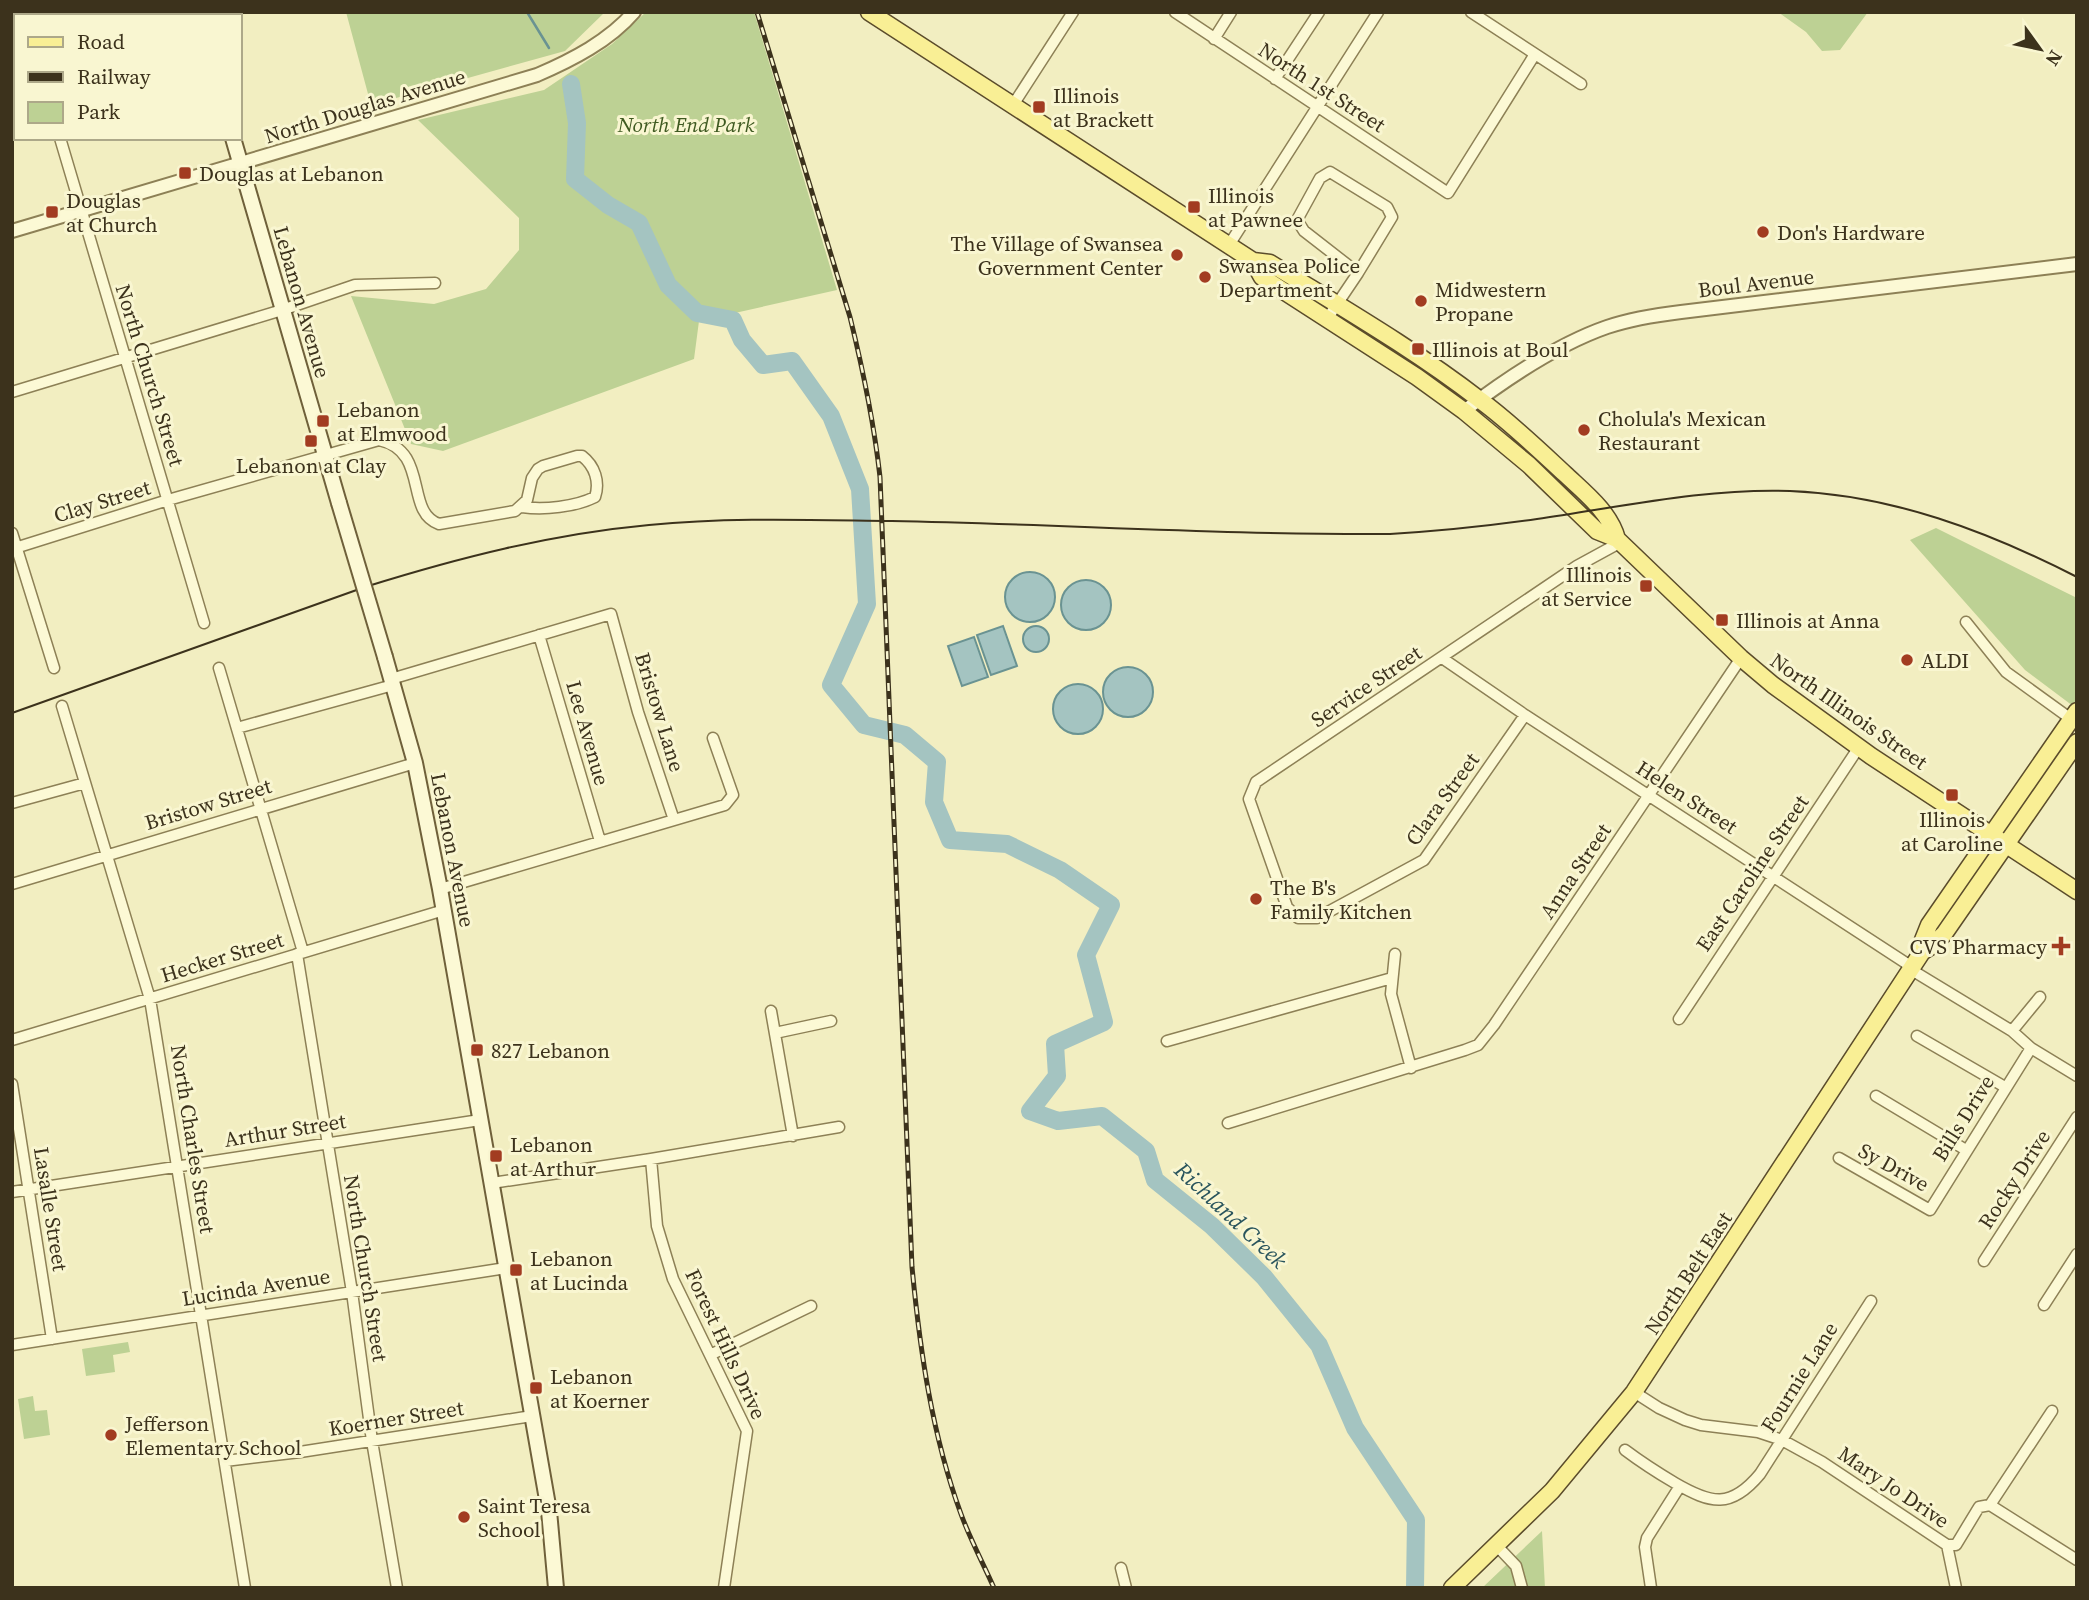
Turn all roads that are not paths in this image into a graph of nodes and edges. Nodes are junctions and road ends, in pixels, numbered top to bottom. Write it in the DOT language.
graph roads {
  1 [pos="634,12"];
  2 [pos="1073,12"];
  3 [pos="1175,12"];
  4 [pos="1231,12"];
  5 [pos="1319,12"];
  6 [pos="1378,12"];
  7 [pos="1471,12"];
  8 [pos="871,13"];
  9 [pos="1214,39"];
  10 [pos="1535,54"];
  11 [pos="1275,79"];
  12 [pos="1581,85"];
  13 [pos="1013,105"];
  14 [pos="1317,107"];
  15 [pos="61,140"];
  16 [pos="233,140"];
  17 [pos="239,164"];
  18 [pos="80,210"];
  19 [pos="12,231"];
  20 [pos="1228,245"];
  21 [pos="1253,261"];
  22 [pos="2077,264"];
  23 [pos="1358,273"];
  24 [pos="435,283"];
  25 [pos="1337,304"];
  26 [pos="282,310"];
  27 [pos="1326,320"];
  28 [pos="124,357"];
  29 [pos="12,392"];
  30 [pos="1480,399"];
  31 [pos="1464,411"];
  32 [pos="324,455"];
  33 [pos="168,500"];
  34 [pos="522,507"];
  35 [pos="12,533"];
  36 [pos="1619,541"];
  37 [pos="14,548"];
  38 [pos="1966,622"];
  39 [pos="204,623"];
  40 [pos="539,635"];
  41 [pos="1442,658"];
  42 [pos="1741,658"];
  43 [pos="54,668"];
  44 [pos="219,668"];
  45 [pos="392,682"];
  46 [pos="62,706"];
  47 [pos="1525,715"];
  48 [pos="2074,715"];
  49 [pos="237,728"];
  50 [pos="713,738"];
  51 [pos="1859,747"];
  52 [pos="2074,750"];
  53 [pos="415,763"];
  54 [pos="85,783"];
  55 [pos="1648,795"];
  56 [pos="12,803"];
  57 [pos="261,809"];
  58 [pos="674,820"];
  59 [pos="1991,833"];
  60 [pos="600,841"];
  61 [pos="2005,843"];
  62 [pos="107,855"];
  63 [pos="1773,876"];
  64 [pos="12,884"];
  65 [pos="440,889"];
  66 [pos="2077,891"];
  67 [pos="444,909"];
  68 [pos="1298,918"];
  69 [pos="1922,952"];
  70 [pos="300,953"];
  71 [pos="1395,954"];
  72 [pos="1911,968"];
  73 [pos="1392,978"];
  74 [pos="2040,997"];
  75 [pos="150,999"];
  76 [pos="771,1011"];
  77 [pos="1679,1019"];
  78 [pos="831,1021"];
  79 [pos="2012,1031"];
  80 [pos="775,1033"];
  81 [pos="1917,1036"];
  82 [pos="12,1041"];
  83 [pos="1167,1041"];
  84 [pos="2031,1048"];
  85 [pos="1410,1068"];
  86 [pos="2074,1070"];
  87 [pos="12,1084"];
  88 [pos="2005,1087"];
  89 [pos="1876,1096"];
  90 [pos="2077,1117"];
  91 [pos="480,1120"];
  92 [pos="1228,1123"];
  93 [pos="839,1127"];
  94 [pos="793,1136"];
  95 [pos="327,1143"];
  96 [pos="1966,1150"];
  97 [pos="1839,1158"];
  98 [pos="651,1159"];
  99 [pos="177,1166"];
  100 [pos="492,1183"];
  101 [pos="29,1189"];
  102 [pos="12,1192"];
  103 [pos="1930,1210"];
  104 [pos="2077,1254"];
  105 [pos="1984,1261"];
  106 [pos="506,1268"];
  107 [pos="352,1292"];
  108 [pos="1871,1301"];
  109 [pos="2044,1305"];
  110 [pos="811,1306"];
  111 [pos="202,1315"];
  112 [pos="52,1339"];
  113 [pos="12,1345"];
  114 [pos="710,1355"];
  115 [pos="1634,1392"];
  116 [pos="2052,1411"];
  117 [pos="532,1416"];
  118 [pos="1782,1440"];
  119 [pos="372,1441"];
  120 [pos="1625,1450"];
  121 [pos="225,1461"];
  122 [pos="1680,1486"];
  123 [pos="1990,1505"];
  124 [pos="1497,1545"];
  125 [pos="1947,1545"];
  126 [pos="2077,1560"];
  127 [pos="1121,1568"];
  128 [pos="245,1588"];
  129 [pos="397,1588"];
  130 [pos="556,1588"];
  131 [pos="724,1588"];
  132 [pos="1126,1588"];
  133 [pos="1452,1588"];
  134 [pos="1522,1588"];
  135 [pos="1651,1588"];
  136 [pos="1956,1588"];
  1 -- 17 [label="street, North Douglas Avenue"];
  2 -- 13 [label="street"];
  3 -- 9 [label="street, North 1st Street"];
  4 -- 9 [label="street"];
  5 -- 11 [label="street"];
  6 -- 14 [label="street"];
  7 -- 10 [label="street"];
  8 -- 13 [label="main road, North Illinois Street"];
  9 -- 11 [label="street, North 1st Street"];
  10 -- 12 [label="street"];
  10 -- 14 [label="street, North 1st Street"];
  11 -- 14 [label="street, North 1st Street"];
  13 -- 20 [label="main road, North Illinois Street"];
  14 -- 20 [label="street"];
  15 -- 18 [label="street, North Church Street"];
  16 -- 17 [label="main road, Lebanon Avenue"];
  17 -- 18 [label="street, North Douglas Avenue"];
  17 -- 26 [label="main road, Lebanon Avenue"];
  18 -- 19 [label="street, North Douglas Avenue"];
  18 -- 28 [label="street, North Church Street"];
  20 -- 21 [label="main road, North Illinois Street"];
  21 -- 25 [label="main road, North Illinois Street"];
  21 -- 27 [label="main road, North Illinois Street"];
  22 -- 30 [label="street, Boul Avenue"];
  23 -- 23 [label="street"];
  23 -- 25 [label="street"];
  24 -- 26 [label="street"];
  25 -- 27 [label="street"];
  25 -- 30 [label="main road, North Illinois Street"];
  26 -- 28 [label="street"];
  26 -- 32 [label="main road, Lebanon Avenue"];
  27 -- 31 [label="main road, North Illinois Street"];
  28 -- 29 [label="street"];
  28 -- 33 [label="street, North Church Street"];
  30 -- 31 [label="street, Boul Avenue"];
  30 -- 36 [label="main road, North Illinois Street"];
  31 -- 36 [label="main road, North Illinois Street"];
  32 -- 33 [label="street, Clay Street"];
  32 -- 34 [label="street, Clay Street"];
  32 -- 45 [label="main road, Lebanon Avenue, bridge"];
  33 -- 37 [label="street, Clay Street"];
  33 -- 39 [label="street, North Church Street"];
  34 -- 34 [label="street"];
  35 -- 37 [label="street"];
  36 -- 41 [label="street, Service Street"];
  36 -- 42 [label="main road, North Illinois Street"];
  37 -- 43 [label="street"];
  38 -- 48 [label="street"];
  40 -- 45 [label="street"];
  40 -- 58 [label="street, Bristow Lane"];
  40 -- 60 [label="street, Lee Avenue"];
  41 -- 47 [label="street, Helen Street"];
  41 -- 68 [label="street, Service Street"];
  42 -- 51 [label="main road, North Illinois Street"];
  42 -- 55 [label="street, Anna Street"];
  44 -- 49 [label="street, North Church Street"];
  45 -- 49 [label="street"];
  45 -- 53 [label="main road, Lebanon Avenue"];
  46 -- 54 [label="street, North Charles Street"];
  47 -- 55 [label="street, Helen Street"];
  47 -- 68 [label="street, Clara Street"];
  48 -- 59 [label="main road, North Belt East"];
  49 -- 57 [label="street, North Church Street"];
  50 -- 58 [label="street"];
  51 -- 59 [label="main road, North Illinois Street"];
  51 -- 63 [label="street, East Caroline Street"];
  52 -- 61 [label="main road, North Belt East"];
  53 -- 57 [label="street, Bristow Street"];
  53 -- 65 [label="main road, Lebanon Avenue"];
  54 -- 56 [label="street"];
  54 -- 62 [label="street, North Charles Street"];
  55 -- 63 [label="street, Helen Street"];
  55 -- 85 [label="street, Anna Street"];
  57 -- 62 [label="street, Bristow Street"];
  57 -- 70 [label="street, North Church Street"];
  58 -- 60 [label="street"];
  59 -- 61 [label="main road, North Illinois Street"];
  59 -- 69 [label="main road, North Belt East"];
  60 -- 65 [label="street"];
  61 -- 66 [label="main road, North Illinois Street"];
  61 -- 69 [label="main road, North Belt East"];
  62 -- 64 [label="street, Bristow Street"];
  62 -- 75 [label="street, North Charles Street"];
  63 -- 72 [label="street, Helen Street"];
  63 -- 77 [label="street, East Caroline Street"];
  65 -- 67 [label="main road, Lebanon Avenue"];
  67 -- 70 [label="street, Hecker Street"];
  67 -- 91 [label="main road, Lebanon Avenue"];
  69 -- 72 [label="main road, North Belt East"];
  70 -- 75 [label="street, Hecker Street"];
  70 -- 95 [label="street, North Church Street"];
  71 -- 73 [label="street"];
  72 -- 79 [label="street, Helen Street"];
  72 -- 115 [label="main road, North Belt East"];
  73 -- 83 [label="street"];
  73 -- 85 [label="street"];
  74 -- 79 [label="street"];
  75 -- 82 [label="street, Hecker Street"];
  75 -- 99 [label="street, North Charles Street"];
  76 -- 80 [label="street"];
  78 -- 80 [label="street"];
  79 -- 84 [label="street, Helen Street"];
  80 -- 94 [label="street"];
  81 -- 88 [label="street"];
  84 -- 86 [label="street, Helen Street"];
  84 -- 88 [label="street, Bills Drive"];
  85 -- 92 [label="street, Anna Street"];
  87 -- 101 [label="street, Lasalle Street"];
  88 -- 96 [label="street, Bills Drive"];
  89 -- 96 [label="street"];
  90 -- 105 [label="street, Rocky Drive"];
  91 -- 95 [label="street, Arthur Street"];
  91 -- 100 [label="main road, Lebanon Avenue"];
  93 -- 94 [label="street"];
  94 -- 98 [label="street"];
  95 -- 99 [label="street, Arthur Street"];
  95 -- 107 [label="street, North Church Street"];
  96 -- 103 [label="street, Bills Drive"];
  97 -- 103 [label="street, Sy Drive"];
  98 -- 100 [label="street"];
  98 -- 114 [label="street, Forest Hills Drive"];
  99 -- 101 [label="street, Arthur Street"];
  99 -- 111 [label="street, North Charles Street"];
  100 -- 106 [label="main road, Lebanon Avenue"];
  101 -- 102 [label="street, Arthur Street"];
  101 -- 112 [label="street, Lasalle Street"];
  104 -- 109 [label="street"];
  106 -- 107 [label="street, Lucinda Avenue"];
  106 -- 117 [label="main road, Lebanon Avenue"];
  107 -- 111 [label="street, Lucinda Avenue"];
  107 -- 119 [label="street, North Church Street"];
  108 -- 118 [label="street, Fournie Lane"];
  110 -- 114 [label="street"];
  111 -- 112 [label="street, Lucinda Avenue"];
  111 -- 121 [label="street, North Charles Street"];
  112 -- 113 [label="street, Lucinda Avenue"];
  114 -- 131 [label="street, Forest Hills Drive"];
  115 -- 118 [label="street, Mary Jo Drive"];
  115 -- 124 [label="main road, North Belt East"];
  116 -- 123 [label="street"];
  117 -- 119 [label="street, Koerner Street"];
  117 -- 130 [label="main road, Lebanon Avenue"];
  118 -- 122 [label="street, Fournie Lane"];
  118 -- 125 [label="street, Mary Jo Drive"];
  119 -- 121 [label="street, Koerner Street"];
  119 -- 129 [label="street, North Church Street"];
  120 -- 122 [label="street"];
  121 -- 128 [label="street, North Charles Street"];
  122 -- 135 [label="street"];
  123 -- 125 [label="street"];
  123 -- 126 [label="street"];
  124 -- 133 [label="main road, North Belt East"];
  124 -- 134 [label="street"];
  125 -- 136 [label="street, Mary Jo Drive"];
  127 -- 132 [label="street"];
}
